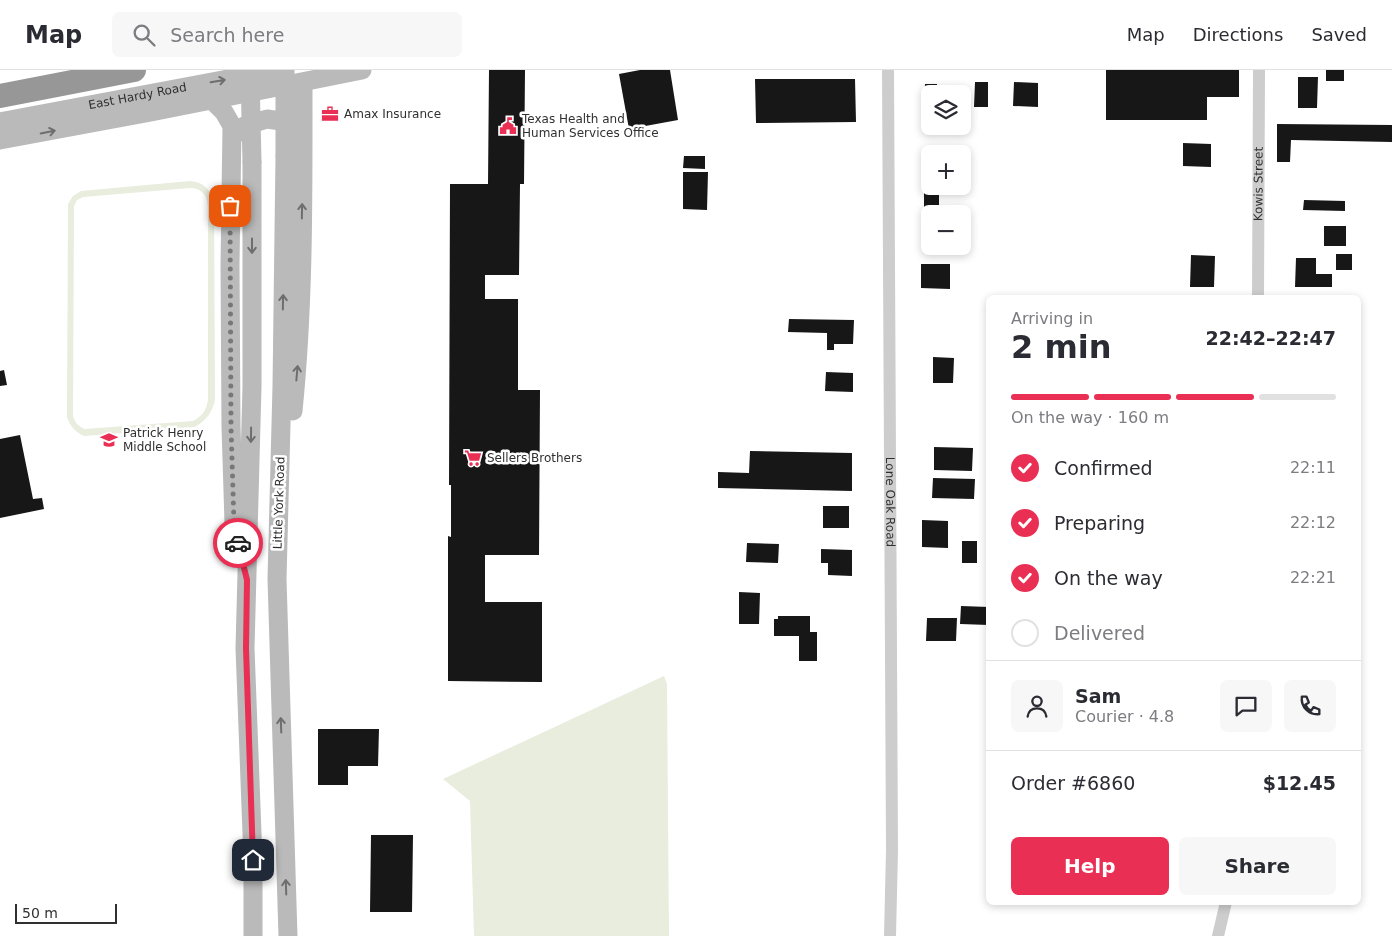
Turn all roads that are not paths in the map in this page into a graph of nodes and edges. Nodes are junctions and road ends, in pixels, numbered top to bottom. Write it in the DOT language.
graph roads {
  1 [pos="134,70"];
  2 [pos="276,70"];
  3 [pos="285,70"];
  4 [pos="362,70"];
  5 [pos="888,70"];
  6 [pos="1259,70"];
  7 [pos="250,73"];
  8 [pos="303,83"];
  9 [pos="0,96"];
  10 [pos="212,100"];
  11 [pos="0,122"];
  12 [pos="304,136"];
  13 [pos="0,140"];
  14 [pos="231,146"];
  15 [pos="1258,295"];
  16 [pos="277,579"];
  17 [pos="247,580"];
  18 [pos="246,615"];
  19 [pos="277,616"];
  20 [pos="1225,905"];
  21 [pos="254,936"];
  22 [pos="288,936"];
  23 [pos="890,936"];
  24 [pos="1218,936"];
  1 -- 9 [label="highway"];
  2 -- 7 [label="main road, East Hardy Road"];
  16 -- 3 [label="main road, Little York Road, one-way, bridge"];
  4 -- 8 [label="main road"];
  5 -- 23 [label="street, Lone Oak Road"];
  6 -- 15 [label="street, Kowis Street"];
  11 -- 7 [label="main road, East Hardy Road, one-way"];
  7 -- 17 [label="main road, one-way, bridge"];
  8 -- 10 [label="main road"];
  8 -- 12 [label="main road"];
  13 -- 10 [label="main road, one-way"];
  10 -- 14 [label="main road"];
  12 -- 14 [label="main road"];
  16 -- 12 [label="main road, one-way"];
  14 -- 17 [label="main road"];
  16 -- 19 [label="main road, Little York Road"];
  17 -- 18 [label="main road"];
  18 -- 19 [label="main road"];
  18 -- 21 [label="main road"];
  22 -- 19 [label="main road, Little York Road, one-way"];
  20 -- 24 [label="street"];
}
